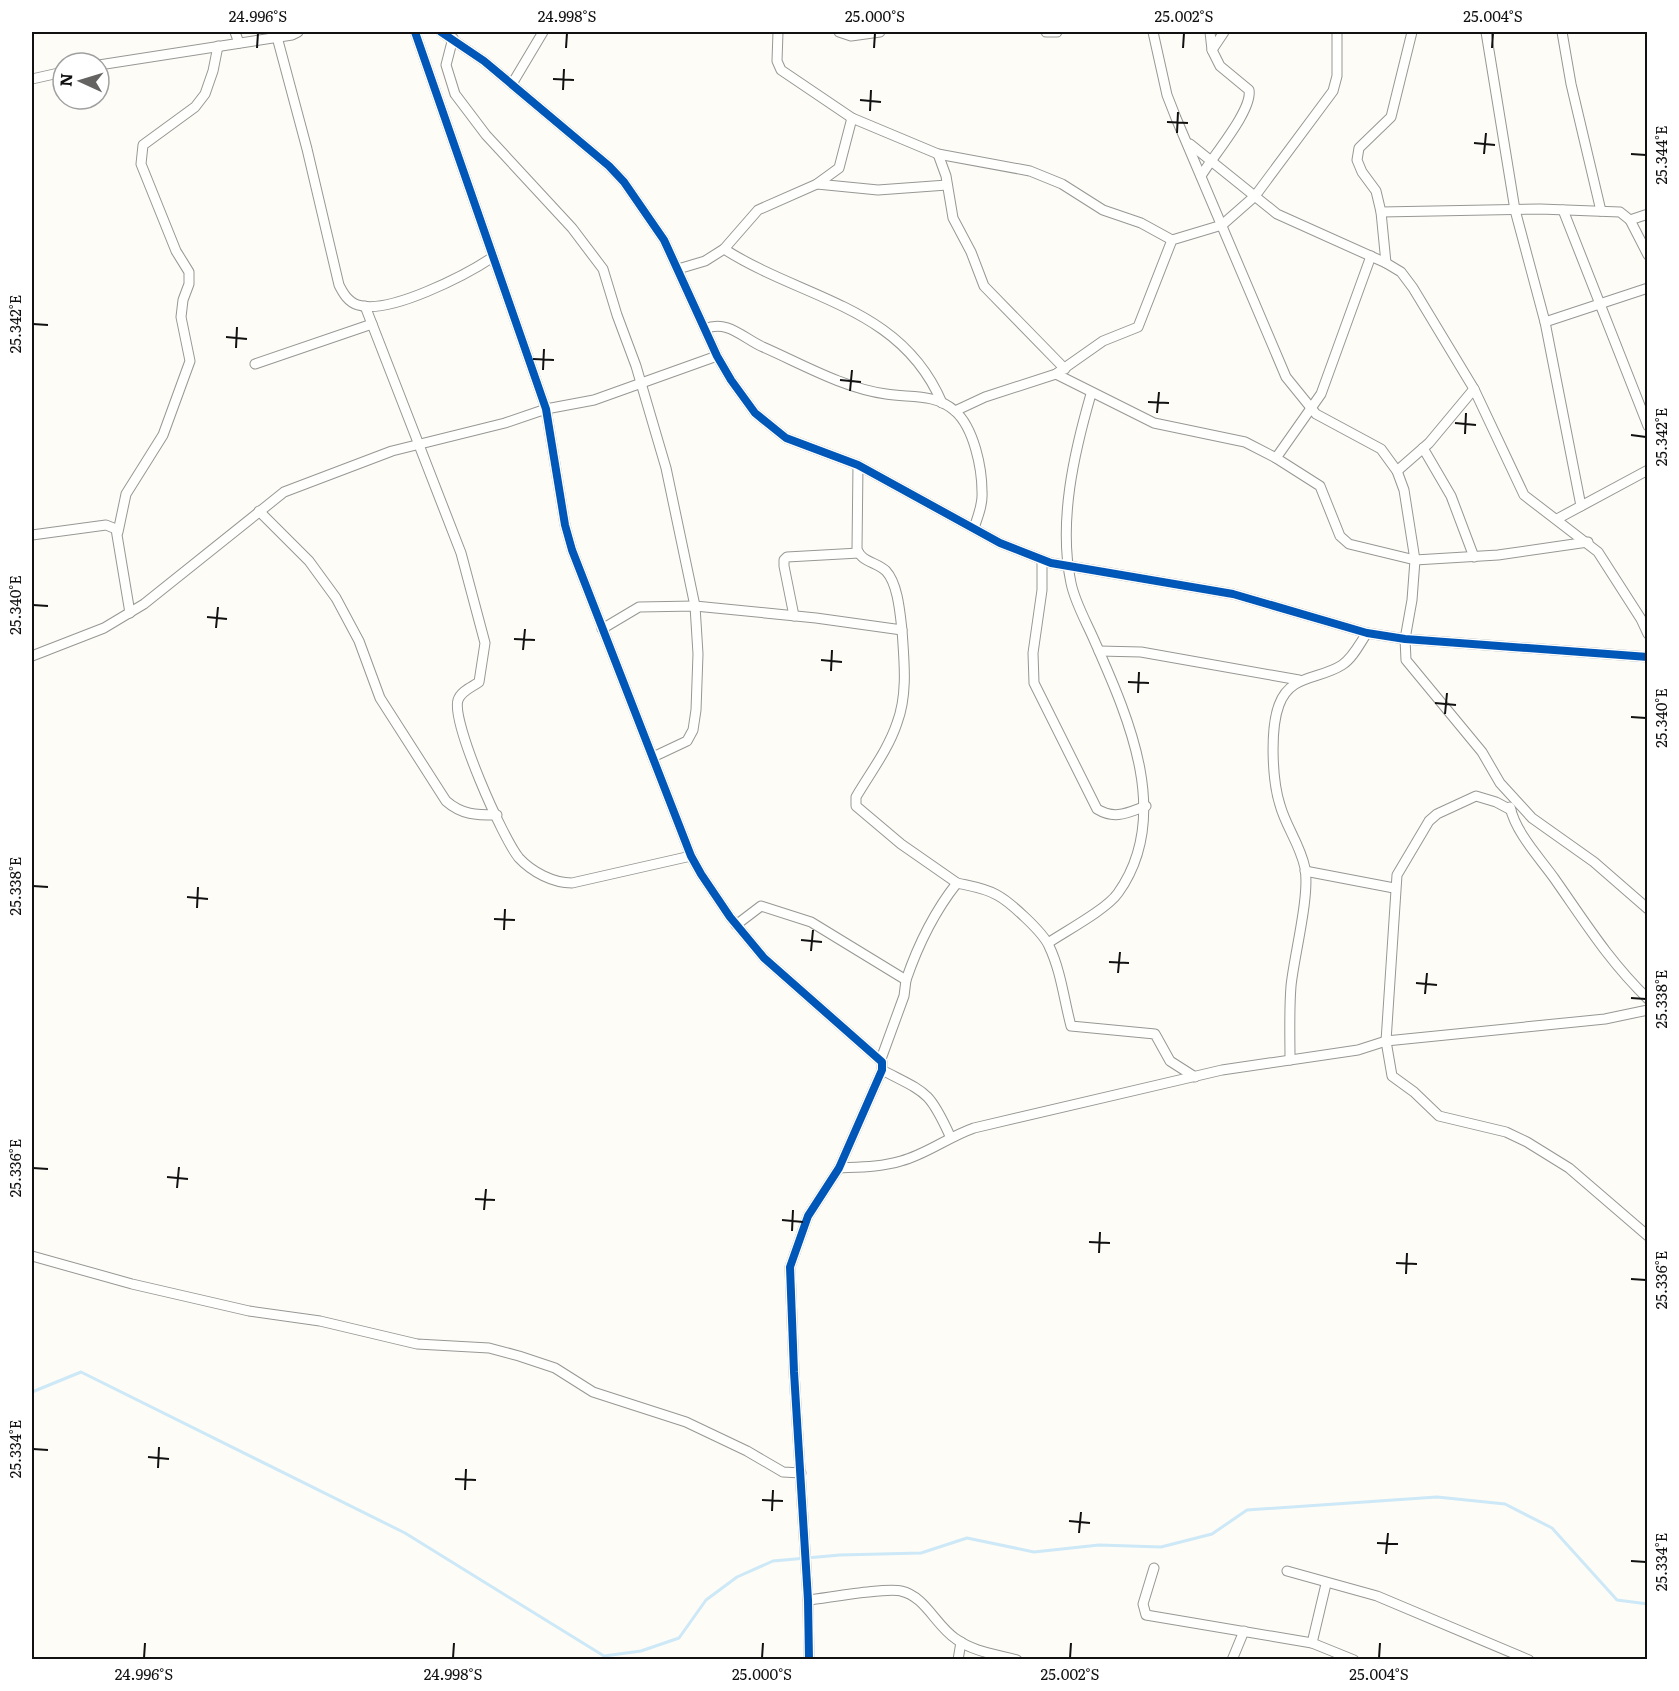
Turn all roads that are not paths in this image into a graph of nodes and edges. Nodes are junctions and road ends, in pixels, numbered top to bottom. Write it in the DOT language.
graph roads {
  1 [pos="235,32"];
  2 [pos="298,32"];
  3 [pos="415,32"];
  4 [pos="441,32"];
  5 [pos="543,32"];
  6 [pos="778,32"];
  7 [pos="839,32"];
  8 [pos="880,32"];
  9 [pos="1046,32"];
  10 [pos="1057,32"];
  11 [pos="1153,32"];
  12 [pos="1210,32"];
  13 [pos="1224,32"];
  14 [pos="1337,32"];
  15 [pos="1412,32"];
  16 [pos="1486,32"];
  17 [pos="1562,32"];
  18 [pos="277,37"];
  19 [pos="453,38"];
  20 [pos="239,43"];
  21 [pos="218,46"];
  22 [pos="1212,50"];
  23 [pos="111,63"];
  24 [pos="51,75"];
  25 [pos="32,79"];
  26 [pos="512,84"];
  27 [pos="852,118"];
  28 [pos="1187,142"];
  29 [pos="938,154"];
  30 [pos="1210,160"];
  31 [pos="1201,176"];
  32 [pos="818,184"];
  33 [pos="947,185"];
  34 [pos="1255,196"];
  35 [pos="1515,210"];
  36 [pos="1563,210"];
  37 [pos="1601,211"];
  38 [pos="1381,212"];
  39 [pos="1647,214"];
  40 [pos="1630,220"];
  41 [pos="1222,225"];
  42 [pos="1172,240"];
  43 [pos="724,249"];
  44 [pos="1647,255"];
  45 [pos="1371,256"];
  46 [pos="493,257"];
  47 [pos="1386,263"];
  48 [pos="678,269"];
  49 [pos="1647,288"];
  50 [pos="1601,304"];
  51 [pos="365,306"];
  52 [pos="1545,322"];
  53 [pos="372,324"];
  54 [pos="705,329"];
  55 [pos="717,356"];
  56 [pos="255,364"];
  57 [pos="1065,369"];
  58 [pos="1056,374"];
  59 [pos="641,382"];
  60 [pos="1474,389"];
  61 [pos="1091,394"];
  62 [pos="942,403"];
  63 [pos="546,410"];
  64 [pos="1312,410"];
  65 [pos="955,411"];
  66 [pos="1647,426"];
  67 [pos="418,443"];
  68 [pos="1423,448"];
  69 [pos="1276,458"];
  70 [pos="858,465"];
  71 [pos="1647,470"];
  72 [pos="1397,471"];
  73 [pos="1581,506"];
  74 [pos="259,511"];
  75 [pos="1557,519"];
  76 [pos="974,528"];
  77 [pos="118,532"];
  78 [pos="32,535"];
  79 [pos="1588,542"];
  80 [pos="859,553"];
  81 [pos="1474,557"];
  82 [pos="1042,560"];
  83 [pos="1415,560"];
  84 [pos="1068,567"];
  85 [pos="695,606"];
  86 [pos="130,613"];
  87 [pos="794,616"];
  88 [pos="602,629"];
  89 [pos="902,630"];
  90 [pos="1367,633"];
  91 [pos="1647,634"];
  92 [pos="1405,639"];
  93 [pos="1099,651"];
  94 [pos="32,656"];
  95 [pos="1647,657"];
  96 [pos="1299,681"];
  97 [pos="653,757"];
  98 [pos="1508,794"];
  99 [pos="1146,806"];
  100 [pos="1511,810"];
  101 [pos="497,815"];
  102 [pos="691,856"];
  103 [pos="1305,871"];
  104 [pos="957,883"];
  105 [pos="1395,888"];
  106 [pos="1647,909"];
  107 [pos="736,925"];
  108 [pos="1048,943"];
  109 [pos="906,980"];
  110 [pos="1647,999"];
  111 [pos="1647,1010"];
  112 [pos="1386,1041"];
  113 [pos="881,1059"];
  114 [pos="1290,1060"];
  115 [pos="882,1070"];
  116 [pos="1195,1077"];
  117 [pos="950,1136"];
  118 [pos="840,1168"];
  119 [pos="1647,1236"];
  120 [pos="32,1256"];
  121 [pos="801,1473"];
  122 [pos="1154,1568"];
  123 [pos="1287,1571"];
  124 [pos="1326,1584"];
  125 [pos="808,1600"];
  126 [pos="1244,1631"];
  127 [pos="961,1642"];
  128 [pos="1312,1643"];
  129 [pos="809,1659"];
  130 [pos="958,1659"];
  131 [pos="1017,1659"];
  132 [pos="1232,1659"];
  133 [pos="1354,1659"];
  134 [pos="1529,1659"];
  1 -- 20 [label="street"];
  2 -- 18 [label="street"];
  3 -- 46 [label="street"];
  4 -- 19 [label="street"];
  5 -- 26 [label="street"];
  6 -- 27 [label="street"];
  7 -- 8 [label="street"];
  9 -- 10 [label="street"];
  11 -- 28 [label="street"];
  12 -- 22 [label="street"];
  13 -- 22 [label="street"];
  14 -- 34 [label="street"];
  15 -- 38 [label="street"];
  16 -- 35 [label="street"];
  17 -- 37 [label="street"];
  18 -- 20 [label="street"];
  18 -- 51 [label="street"];
  19 -- 26 [label="street"];
  19 -- 59 [label="street"];
  20 -- 21 [label="street"];
  21 -- 23 [label="street"];
  21 -- 77 [label="street"];
  22 -- 30 [label="street"];
  24 -- 25 [label="street"];
  26 -- 48 [label="street"];
  27 -- 29 [label="street"];
  27 -- 32 [label="street"];
  28 -- 30 [label="street"];
  28 -- 31 [label="street"];
  29 -- 33 [label="street"];
  29 -- 42 [label="street"];
  30 -- 31 [label="street"];
  30 -- 34 [label="street"];
  31 -- 41 [label="street"];
  32 -- 33 [label="street"];
  32 -- 43 [label="street"];
  33 -- 57 [label="street"];
  34 -- 41 [label="street"];
  34 -- 45 [label="street"];
  35 -- 36 [label="street"];
  35 -- 38 [label="street"];
  35 -- 52 [label="street"];
  36 -- 37 [label="street"];
  36 -- 50 [label="street"];
  37 -- 40 [label="street"];
  38 -- 47 [label="street"];
  39 -- 40 [label="street"];
  40 -- 44 [label="street"];
  41 -- 42 [label="street"];
  41 -- 64 [label="street"];
  42 -- 57 [label="street"];
  43 -- 48 [label="street"];
  43 -- 62 [label="street"];
  45 -- 47 [label="street"];
  45 -- 64 [label="street"];
  46 -- 51 [label="street"];
  46 -- 63 [label="street"];
  47 -- 60 [label="street"];
  48 -- 54 [label="street"];
  49 -- 50 [label="street"];
  50 -- 52 [label="street"];
  50 -- 66 [label="street"];
  51 -- 53 [label="street"];
  52 -- 73 [label="street"];
  53 -- 56 [label="street"];
  53 -- 67 [label="street"];
  54 -- 55 [label="street"];
  54 -- 62 [label="street"];
  55 -- 59 [label="street"];
  55 -- 70 [label="street"];
  57 -- 58 [label="street"];
  58 -- 61 [label="street"];
  58 -- 65 [label="street"];
  59 -- 63 [label="street"];
  59 -- 85 [label="street"];
  60 -- 68 [label="street"];
  60 -- 75 [label="street"];
  61 -- 69 [label="street"];
  61 -- 84 [label="street"];
  62 -- 65 [label="street"];
  63 -- 67 [label="street"];
  63 -- 88 [label="street"];
  64 -- 69 [label="street"];
  64 -- 72 [label="street"];
  65 -- 76 [label="street"];
  67 -- 74 [label="street"];
  67 -- 101 [label="street"];
  68 -- 72 [label="street"];
  68 -- 81 [label="street"];
  69 -- 83 [label="street"];
  70 -- 76 [label="street"];
  70 -- 80 [label="street"];
  71 -- 73 [label="street"];
  72 -- 83 [label="street"];
  73 -- 75 [label="street"];
  74 -- 86 [label="street"];
  74 -- 101 [label="street"];
  75 -- 79 [label="street"];
  76 -- 82 [label="street"];
  77 -- 78 [label="street"];
  77 -- 86 [label="street"];
  79 -- 81 [label="street"];
  79 -- 91 [label="street"];
  80 -- 87 [label="street"];
  80 -- 89 [label="street"];
  81 -- 83 [label="street"];
  82 -- 84 [label="street"];
  82 -- 99 [label="street"];
  83 -- 92 [label="street"];
  84 -- 90 [label="street"];
  84 -- 93 [label="street"];
  85 -- 87 [label="street"];
  85 -- 88 [label="street"];
  85 -- 97 [label="street"];
  86 -- 94 [label="street"];
  87 -- 89 [label="street"];
  88 -- 97 [label="street"];
  89 -- 104 [label="street"];
  90 -- 92 [label="street"];
  90 -- 96 [label="street"];
  92 -- 95 [label="street"];
  92 -- 98 [label="street"];
  93 -- 96 [label="street"];
  93 -- 99 [label="street"];
  96 -- 103 [label="street"];
  97 -- 102 [label="street"];
  98 -- 100 [label="street"];
  98 -- 106 [label="street"];
  99 -- 108 [label="street"];
  100 -- 105 [label="street"];
  100 -- 110 [label="street"];
  101 -- 102 [label="street"];
  102 -- 107 [label="street"];
  103 -- 105 [label="street"];
  103 -- 114 [label="street"];
  104 -- 108 [label="street"];
  104 -- 109 [label="street"];
  105 -- 112 [label="street"];
  107 -- 109 [label="street"];
  107 -- 113 [label="street"];
  108 -- 116 [label="street"];
  109 -- 113 [label="street"];
  111 -- 112 [label="street"];
  112 -- 114 [label="street"];
  112 -- 119 [label="street"];
  113 -- 115 [label="street"];
  114 -- 116 [label="street"];
  115 -- 117 [label="street"];
  115 -- 118 [label="street"];
  116 -- 117 [label="street"];
  117 -- 118 [label="street"];
  118 -- 121 [label="street"];
  120 -- 121 [label="street"];
  121 -- 125 [label="street"];
  122 -- 126 [label="street"];
  123 -- 124 [label="street"];
  124 -- 128 [label="street"];
  124 -- 134 [label="street"];
  125 -- 127 [label="street"];
  125 -- 129 [label="street"];
  126 -- 128 [label="street"];
  126 -- 132 [label="street"];
  127 -- 130 [label="street"];
  127 -- 131 [label="street"];
  128 -- 133 [label="street"];
}
